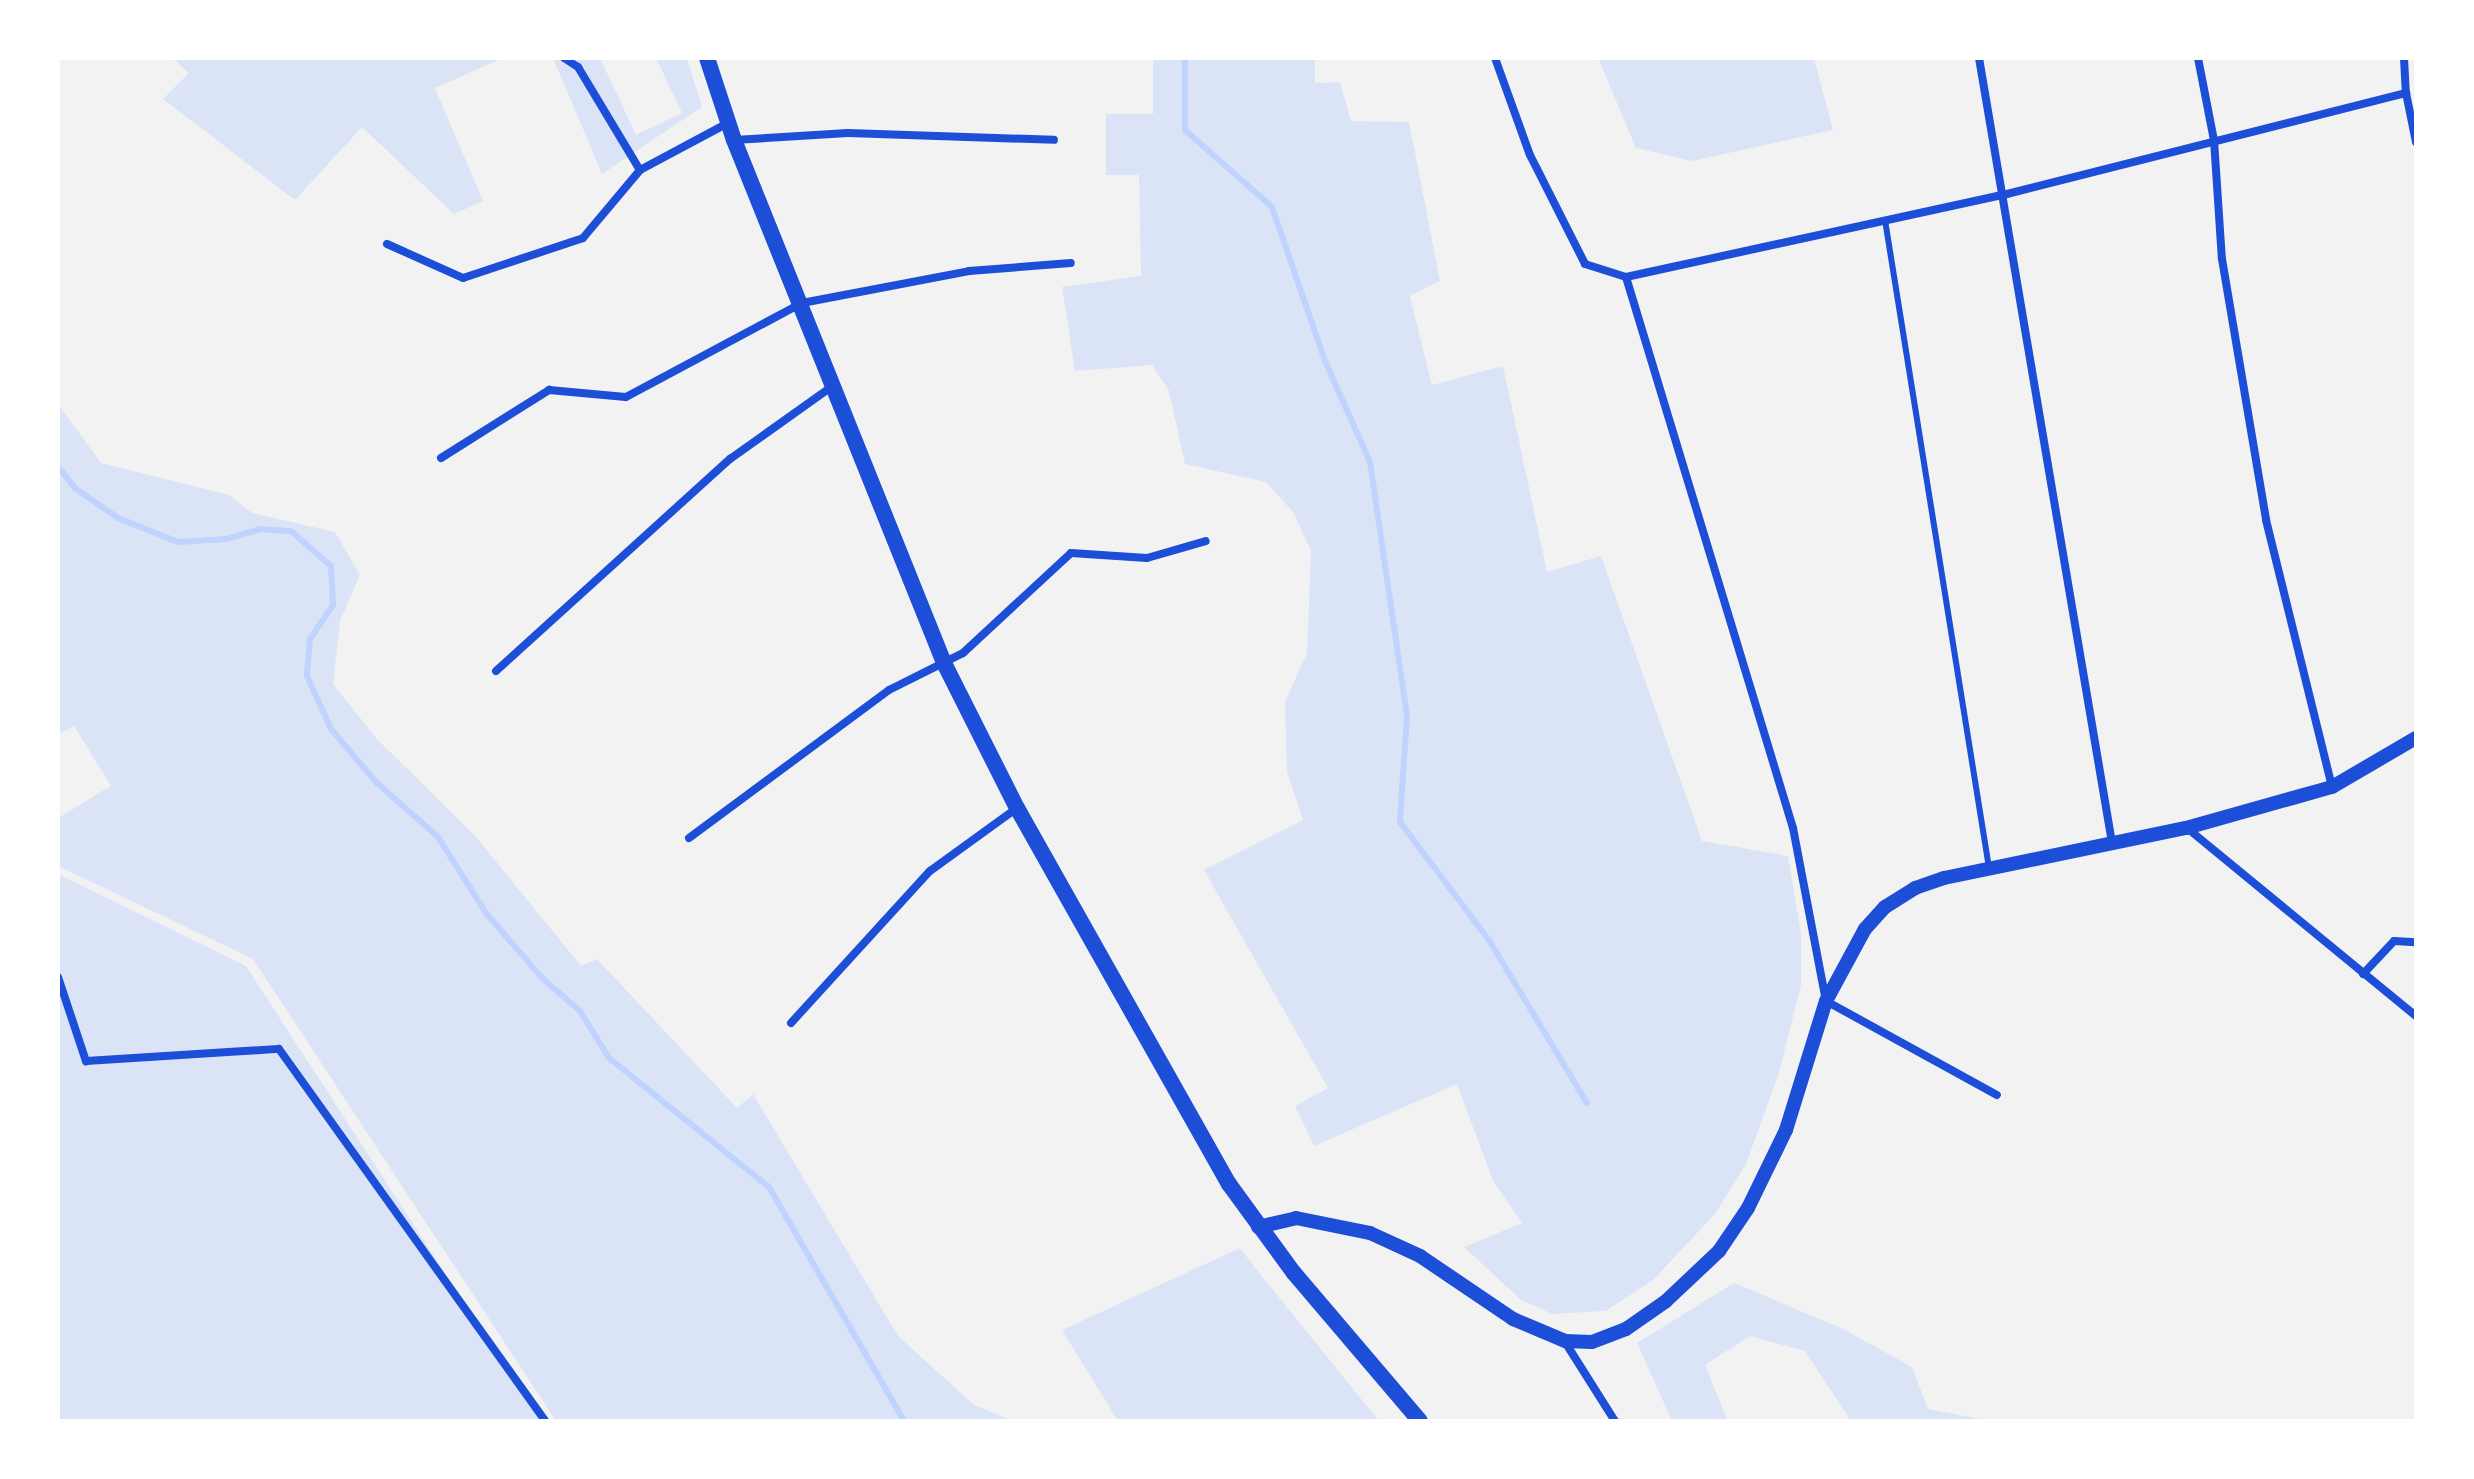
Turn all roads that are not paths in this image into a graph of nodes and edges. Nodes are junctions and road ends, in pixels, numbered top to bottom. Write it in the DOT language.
graph roads {
  1 [pos="564,58"];
  2 [pos="707,58"];
  3 [pos="1495,58"];
  4 [pos="1979,58"];
  5 [pos="2198,58"];
  6 [pos="2404,58"];
  7 [pos="2406,93"];
  8 [pos="728,123"];
  9 [pos="734,140"];
  10 [pos="1054,140"];
  11 [pos="2214,140"];
  12 [pos="2416,142"];
  13 [pos="640,170"];
  14 [pos="2003,195"];
  15 [pos="1885,219"];
  16 [pos="387,244"];
  17 [pos="1071,263"];
  18 [pos="1626,277"];
  19 [pos="802,303"];
  20 [pos="835,385"];
  21 [pos="441,458"];
  22 [pos="1206,541"];
  23 [pos="944,663"];
  24 [pos="496,671"];
  25 [pos="2416,738"];
  26 [pos="2332,787"];
  27 [pos="1017,808"];
  28 [pos="2186,828"];
  29 [pos="689,838"];
  30 [pos="2112,843"];
  31 [pos="1989,868"];
  32 [pos="2416,942"];
  33 [pos="2363,974"];
  34 [pos="58,977"];
  35 [pos="1826,1001"];
  36 [pos="2416,1016"];
  37 [pos="791,1023"];
  38 [pos="1997,1095"];
  39 [pos="1258,1227"];
  40 [pos="1565,1341"];
  41 [pos="545,1421"];
  42 [pos="1420,1421"];
  43 [pos="1615,1421"];
  1 -- 13 [label="street"];
  2 -- 8 [label="main road"];
  3 -- 18 [label="street"];
  4 -- 14 [label="street"];
  5 -- 11 [label="street"];
  6 -- 7 [label="street"];
  7 -- 11 [label="street"];
  7 -- 12 [label="street"];
  8 -- 9 [label="main road"];
  8 -- 13 [label="street"];
  9 -- 10 [label="street"];
  9 -- 19 [label="main road"];
  11 -- 14 [label="street"];
  11 -- 26 [label="street"];
  13 -- 16 [label="street"];
  14 -- 15 [label="street"];
  14 -- 30 [label="street"];
  15 -- 18 [label="street"];
  15 -- 31 [label="lane"];
  17 -- 19 [label="street"];
  18 -- 35 [label="street"];
  19 -- 20 [label="main road"];
  19 -- 21 [label="street"];
  20 -- 23 [label="main road"];
  20 -- 24 [label="street"];
  22 -- 23 [label="street"];
  23 -- 27 [label="main road"];
  23 -- 29 [label="street"];
  25 -- 26 [label="street"];
  26 -- 28 [label="street"];
  27 -- 37 [label="street"];
  27 -- 39 [label="main road"];
  28 -- 30 [label="street"];
  28 -- 33 [label="street"];
  30 -- 31 [label="street"];
  31 -- 35 [label="street"];
  32 -- 33 [label="street"];
  33 -- 36 [label="street"];
  34 -- 41 [label="street"];
  35 -- 38 [label="street"];
  35 -- 40 [label="street"];
  39 -- 40 [label="street"];
  39 -- 42 [label="main road"];
  40 -- 43 [label="street"];
}
